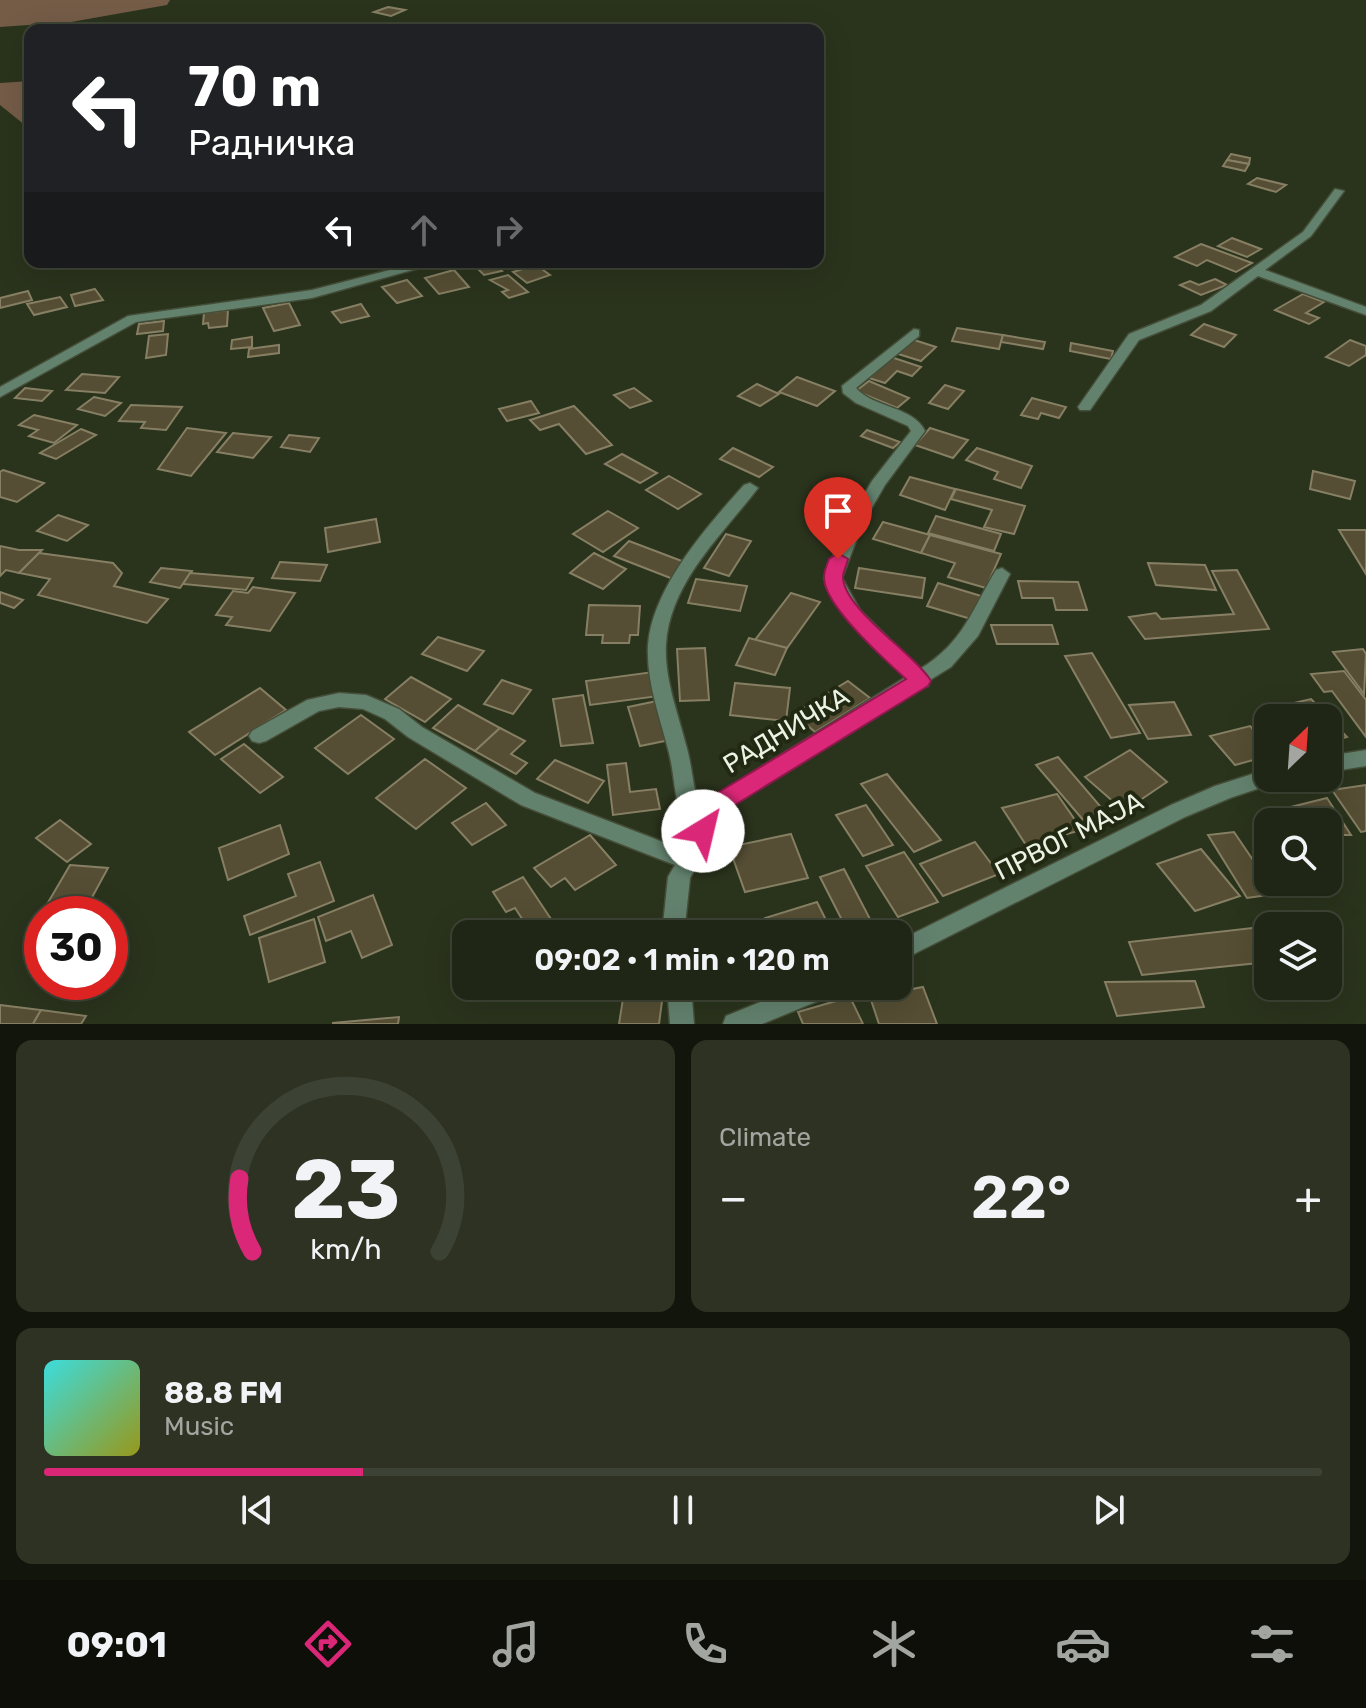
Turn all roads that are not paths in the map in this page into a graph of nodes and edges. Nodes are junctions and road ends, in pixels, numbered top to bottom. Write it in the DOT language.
graph roads {
  1 [pos="1339,191"];
  2 [pos="412,268"];
  3 [pos="1256,271"];
  4 [pos="1366,311"];
  5 [pos="914,333"];
  6 [pos="0,393"];
  7 [pos="1085,407"];
  8 [pos="750,488"];
  9 [pos="1002,574"];
  10 [pos="921,681"];
  11 [pos="259,736"];
  12 [pos="1366,758"];
  13 [pos="1342,762"];
  14 [pos="1254,783"];
  15 [pos="703,831"];
  16 [pos="687,860"];
  17 [pos="674,920"];
  18 [pos="912,945"];
  19 [pos="680,1000"];
  20 [pos="793,1000"];
  21 [pos="682,1024"];
  22 [pos="735,1024"];
  1 -- 3 [label="street"];
  2 -- 6 [label="street"];
  3 -- 4 [label="street"];
  3 -- 7 [label="street"];
  5 -- 10 [label="street"];
  8 -- 15 [label="street"];
  9 -- 10 [label="street, РАДНИЧКА"];
  10 -- 15 [label="street, РАДНИЧКА"];
  11 -- 16 [label="street"];
  12 -- 13 [label="street"];
  14 -- 18 [label="street, ПРВОГ МАЈА"];
  15 -- 16 [label="street, РАДНИЧКА"];
  16 -- 17 [label="street, РАДНИЧКА"];
  19 -- 21 [label="street"];
  20 -- 22 [label="street"];
}
